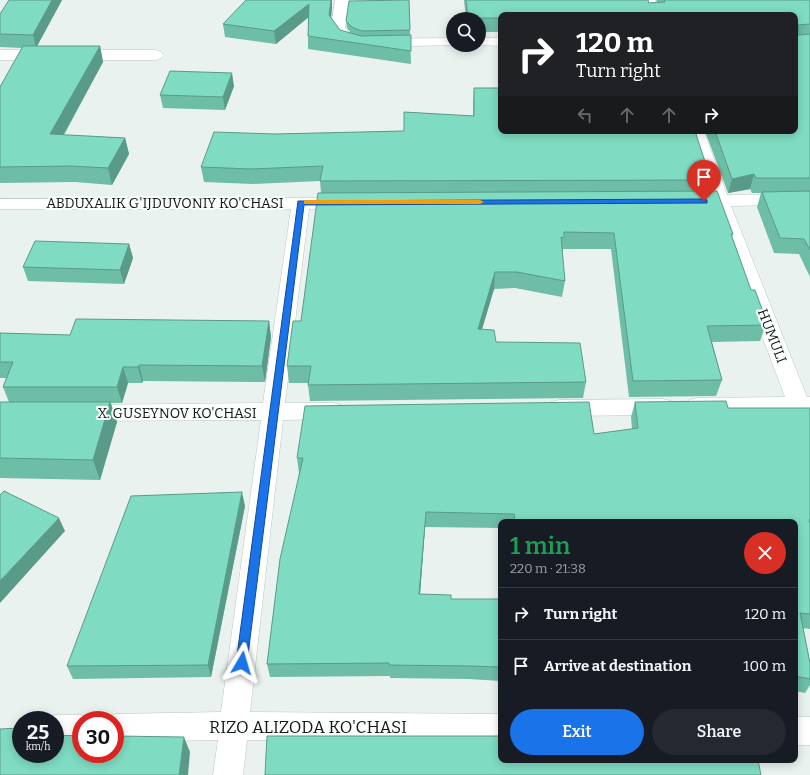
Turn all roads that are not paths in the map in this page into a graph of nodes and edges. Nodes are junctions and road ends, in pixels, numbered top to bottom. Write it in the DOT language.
graph roads {
  1 [pos="342,0"];
  2 [pos="648,0"];
  3 [pos="653,12"];
  4 [pos="446,42"];
  5 [pos="486,42"];
  6 [pos="498,42"];
  7 [pos="0,55"];
  8 [pos="156,55"];
  9 [pos="697,134"];
  10 [pos="810,199"];
  11 [pos="720,201"];
  12 [pos="364,202"];
  13 [pos="673,202"];
  14 [pos="301,203"];
  15 [pos="0,204"];
  16 [pos="805,405"];
  17 [pos="536,409"];
  18 [pos="352,411"];
  19 [pos="273,412"];
  20 [pos="62,414"];
  21 [pos="234,726"];
  22 [pos="124,728"];
  23 [pos="498,728"];
  24 [pos="798,731"];
  25 [pos="810,731"];
  26 [pos="228,775"];
  1 -- 4 [label="street"];
  2 -- 3 [label="street"];
  5 -- 6 [label="street"];
  7 -- 8 [label="street"];
  9 -- 11 [label="street, HUMULI"];
  10 -- 11 [label="street"];
  11 -- 13 [label="street"];
  11 -- 16 [label="street, HUMULI"];
  12 -- 14 [label="street, ABDUXALIK G'IJDUVONIY KO'CHASI"];
  14 -- 15 [label="street, ABDUXALIK G'IJDUVONIY KO'CHASI"];
  14 -- 19 [label="street"];
  16 -- 17 [label="street"];
  18 -- 19 [label="street, X. GUSEYNOV KO'CHASI"];
  19 -- 20 [label="street, X. GUSEYNOV KO'CHASI"];
  19 -- 21 [label="street"];
  21 -- 22 [label="street, RIZO ALIZODA KO'CHASI"];
  21 -- 23 [label="street, RIZO ALIZODA KO'CHASI"];
  21 -- 26 [label="street"];
  24 -- 25 [label="street"];
}
